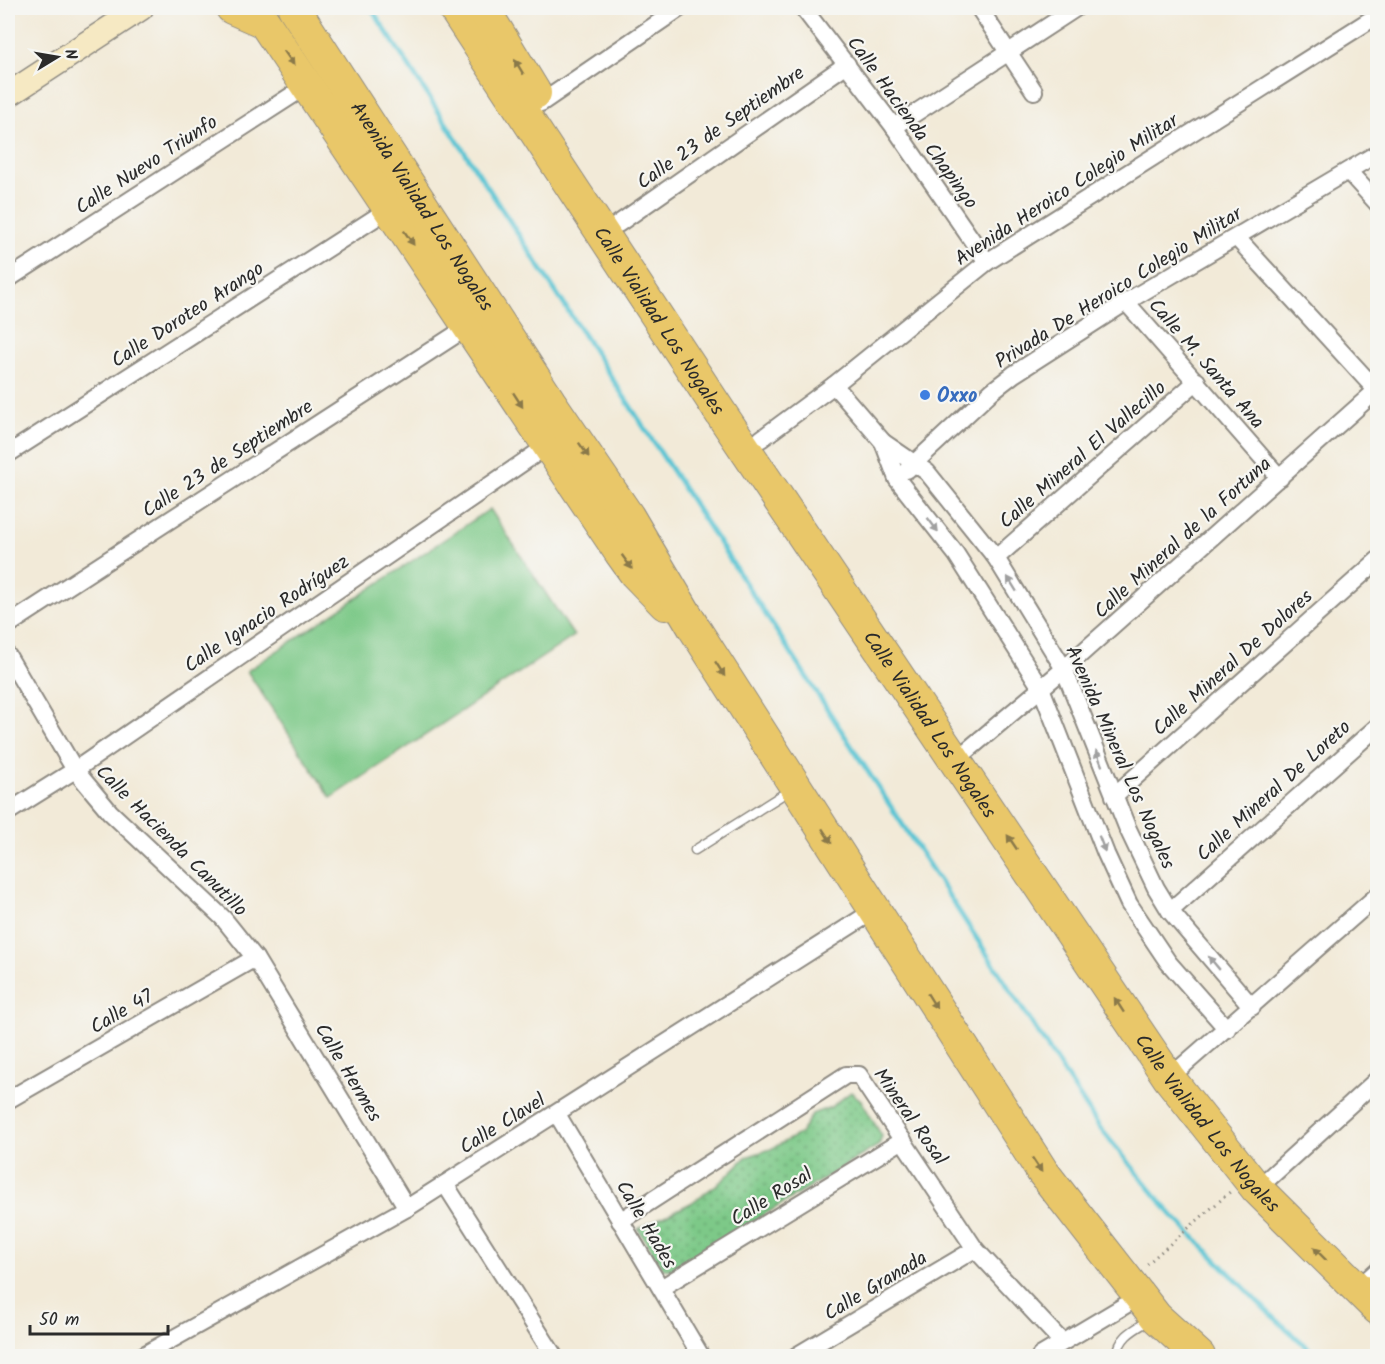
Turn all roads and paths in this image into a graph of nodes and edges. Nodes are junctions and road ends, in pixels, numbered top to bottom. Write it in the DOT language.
graph roads {
  1 [pos="141,8"];
  2 [pos="232,8"];
  3 [pos="294,8"];
  4 [pos="454,8"];
  5 [pos="483,8"];
  6 [pos="680,8"];
  7 [pos="803,8"];
  8 [pos="979,8"];
  9 [pos="1076,8"];
  10 [pos="259,15"];
  11 [pos="1377,15"];
  12 [pos="1008,51"];
  13 [pos="847,64"];
  14 [pos="308,85"];
  15 [pos="1034,91"];
  16 [pos="8,95"];
  17 [pos="530,105"];
  18 [pos="894,127"];
  19 [pos="1377,153"];
  20 [pos="1348,171"];
  21 [pos="1377,204"];
  22 [pos="389,209"];
  23 [pos="618,224"];
  24 [pos="1237,238"];
  25 [pos="987,262"];
  26 [pos="8,279"];
  27 [pos="1126,302"];
  28 [pos="470,326"];
  29 [pos="1197,381"];
  30 [pos="834,385"];
  31 [pos="1377,390"];
  32 [pos="761,439"];
  33 [pos="883,442"];
  34 [pos="547,446"];
  35 [pos="8,454"];
  36 [pos="915,462"];
  37 [pos="1280,478"];
  38 [pos="897,479"];
  39 [pos="996,558"];
  40 [pos="1377,560"];
  41 [pos="846,599"];
  42 [pos="8,625"];
  43 [pos="694,628"];
  44 [pos="8,656"];
  45 [pos="1064,669"];
  46 [pos="1041,688"];
  47 [pos="1377,726"];
  48 [pos="956,760"];
  49 [pos="75,770"];
  50 [pos="796,787"];
  51 [pos="1114,796"];
  52 [pos="8,812"];
  53 [pos="695,850"];
  54 [pos="1377,895"];
  55 [pos="875,909"];
  56 [pos="1170,911"];
  57 [pos="255,958"];
  58 [pos="1252,1008"];
  59 [pos="1227,1029"];
  60 [pos="1169,1078"];
  61 [pos="1377,1079"];
  62 [pos="8,1100"];
  63 [pos="557,1114"];
  64 [pos="903,1140"];
  65 [pos="445,1184"];
  66 [pos="1244,1190"];
  67 [pos="407,1208"];
  68 [pos="620,1221"];
  69 [pos="975,1249"];
  70 [pos="1146,1266"];
  71 [pos="661,1288"];
  72 [pos="1370,1290"];
  73 [pos="1148,1307"];
  74 [pos="1062,1342"];
  75 [pos="142,1356"];
  76 [pos="554,1356"];
  77 [pos="699,1356"];
  78 [pos="796,1356"];
  79 [pos="1040,1356"];
  80 [pos="1118,1356"];
  81 [pos="1199,1356"];
  1 -- 16 [label="street"];
  2 -- 10 [label="highway"];
  3 -- 43 [label="highway, Avenida Vialidad Los Nogales, one-way"];
  4 -- 17 [label="highway"];
  17 -- 5 [label="highway, one-way"];
  6 -- 17 [label="street"];
  7 -- 13 [label="street, Calle Hacienda Chapingo"];
  8 -- 12 [label="street"];
  9 -- 12 [label="street"];
  10 -- 14 [label="highway, one-way"];
  11 -- 25 [label="street, Avenida Heroico Colegio Militar"];
  12 -- 15 [label="street"];
  12 -- 18 [label="street"];
  13 -- 18 [label="street, Calle Hacienda Chapingo"];
  13 -- 23 [label="street, Calle 23 de Septiembre"];
  14 -- 22 [label="highway"];
  14 -- 26 [label="street, Calle Nuevo Triunfo"];
  17 -- 23 [label="highway"];
  17 -- 41 [label="highway, Calle Vialidad Los Nogales"];
  18 -- 25 [label="street, Calle Hacienda Chapingo"];
  19 -- 20 [label="street, Privada De Heroico Colegio Militar"];
  20 -- 21 [label="street"];
  20 -- 24 [label="street, Privada De Heroico Colegio Militar"];
  22 -- 28 [label="highway, one-way"];
  22 -- 35 [label="street, Calle Doroteo Arango"];
  23 -- 32 [label="highway"];
  24 -- 27 [label="street, Privada De Heroico Colegio Militar"];
  24 -- 31 [label="street"];
  25 -- 30 [label="street, Avenida Heroico Colegio Militar"];
  27 -- 29 [label="street, Calle M. Santa Ana"];
  27 -- 36 [label="street, Privada De Heroico Colegio Militar"];
  28 -- 34 [label="highway, one-way"];
  28 -- 42 [label="street, Calle 23 de Septiembre"];
  29 -- 37 [label="street, Calle M. Santa Ana"];
  29 -- 39 [label="street, Calle Mineral El Vallecillo"];
  30 -- 32 [label="street, Avenida Heroico Colegio Militar"];
  30 -- 33 [label="street"];
  31 -- 37 [label="street, Calle Mineral de la Fortuna"];
  32 -- 41 [label="highway"];
  33 -- 36 [label="street, Avenida Mineral Los Nogales"];
  33 -- 38 [label="street"];
  34 -- 43 [label="highway, one-way"];
  34 -- 49 [label="street, Calle Ignacio Rodríguez"];
  36 -- 38 [label="street, Privada De Heroico Colegio Militar"];
  36 -- 39 [label="street, Avenida Mineral Los Nogales"];
  37 -- 45 [label="street, Calle Mineral de la Fortuna"];
  38 -- 46 [label="street, one-way"];
  45 -- 39 [label="street, Avenida Mineral Los Nogales, one-way"];
  40 -- 51 [label="street, Calle Mineral De Dolores"];
  41 -- 48 [label="highway, Calle Vialidad Los Nogales"];
  43 -- 50 [label="highway, one-way"];
  44 -- 49 [label="street, Calle Hacienda Canutillo"];
  45 -- 46 [label="street, Calle Mineral de la Fortuna"];
  51 -- 45 [label="street, Avenida Mineral Los Nogales, one-way"];
  46 -- 48 [label="street, Calle Mineral de la Fortuna"];
  46 -- 59 [label="street, one-way"];
  47 -- 56 [label="street, Calle Mineral De Loreto"];
  60 -- 48 [label="highway, Calle Vialidad Los Nogales, one-way"];
  49 -- 52 [label="street, Calle Ignacio Rodríguez"];
  49 -- 57 [label="street, Calle Hacienda Canutillo"];
  50 -- 53 [label="lane"];
  50 -- 55 [label="highway, one-way"];
  51 -- 56 [label="street, Avenida Mineral Los Nogales"];
  54 -- 58 [label="street"];
  55 -- 63 [label="street, Calle Clavel"];
  55 -- 73 [label="highway, one-way"];
  58 -- 56 [label="street, Avenida Mineral Los Nogales, one-way"];
  57 -- 62 [label="street, Calle 47"];
  57 -- 67 [label="street, Calle Hermes"];
  58 -- 59 [label="street"];
  59 -- 60 [label="street"];
  60 -- 66 [label="highway, Calle Vialidad Los Nogales"];
  61 -- 66 [label="street"];
  63 -- 65 [label="street, Calle Clavel"];
  63 -- 68 [label="street, Calle Hades"];
  64 -- 68 [label="street, Mineral Rosal"];
  64 -- 69 [label="street, Mineral Rosal"];
  64 -- 71 [label="street, Calle Rosal"];
  65 -- 67 [label="street, Calle Clavel"];
  65 -- 76 [label="street"];
  66 -- 70 [label="path"];
  72 -- 66 [label="highway, Calle Vialidad Los Nogales, one-way"];
  67 -- 75 [label="street, Calle Clavel"];
  68 -- 71 [label="street, Calle Hades"];
  69 -- 74 [label="street, Mineral Rosal"];
  69 -- 78 [label="street, Calle Granada"];
  71 -- 77 [label="street, Calle Hades"];
  73 -- 74 [label="street"];
  73 -- 80 [label="lane"];
  73 -- 81 [label="highway"];
  74 -- 79 [label="street"];
}
